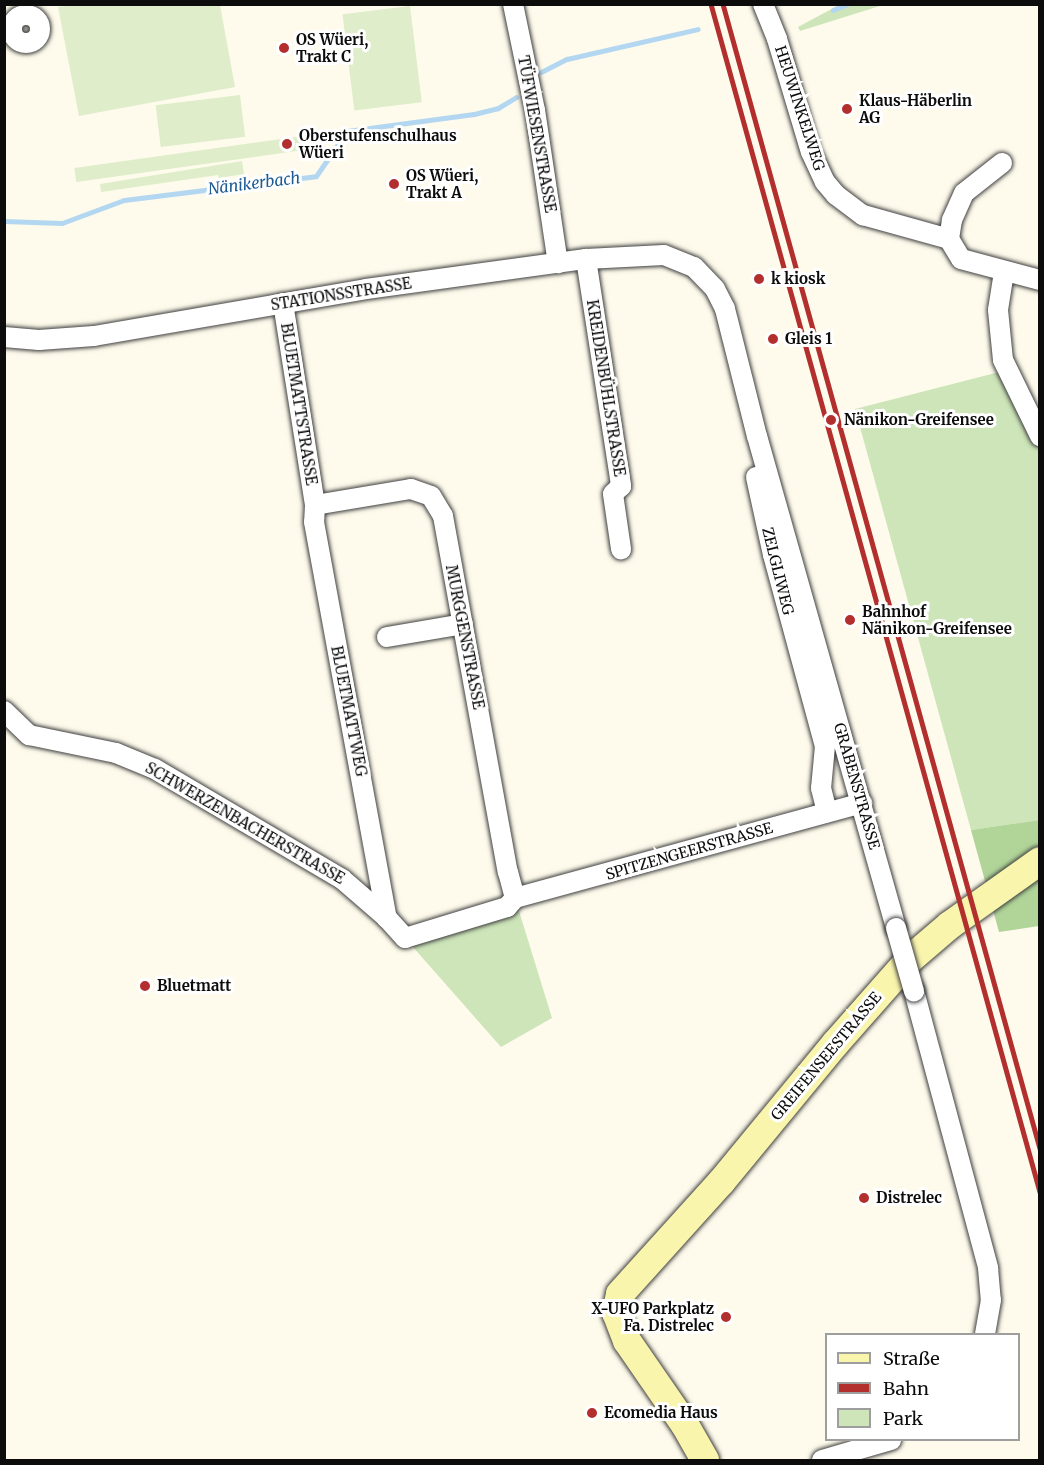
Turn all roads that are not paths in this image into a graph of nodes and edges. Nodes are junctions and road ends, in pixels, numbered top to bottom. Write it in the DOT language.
graph roads {
  1 [pos="513,4"];
  2 [pos="763,4"];
  3 [pos="1002,163"];
  4 [pos="949,239"];
  5 [pos="586,259"];
  6 [pos="677,259"];
  7 [pos="558,263"];
  8 [pos="1004,272"];
  9 [pos="1040,280"];
  10 [pos="283,303"];
  11 [pos="731,332"];
  12 [pos="4,337"];
  13 [pos="1040,436"];
  14 [pos="315,505"];
  15 [pos="621,549"];
  16 [pos="463,624"];
  17 [pos="387,637"];
  18 [pos="4,711"];
  19 [pos="862,803"];
  20 [pos="827,812"];
  21 [pos="1040,861"];
  22 [pos="515,898"];
  23 [pos="387,918"];
  24 [pos="405,938"];
  25 [pos="986,1333"];
  26 [pos="888,1441"];
  27 [pos="705,1461"];
  28 [pos="822,1461"];
  1 -- 7 [label="street, TÜFWIESENSTRASSE"];
  2 -- 4 [label="street, HEUWINKELWEG"];
  3 -- 4 [label="street"];
  4 -- 8 [label="street"];
  5 -- 6 [label="street, STATIONSSTRASSE"];
  5 -- 7 [label="street, STATIONSSTRASSE"];
  5 -- 15 [label="street, KREIDENBÜHLSTRASSE"];
  6 -- 11 [label="street, GRABENSTRASSE"];
  7 -- 10 [label="street, STATIONSSTRASSE"];
  8 -- 9 [label="street"];
  8 -- 13 [label="street"];
  10 -- 12 [label="street, STATIONSSTRASSE"];
  10 -- 14 [label="street, BLUETMATTSTRASSE"];
  11 -- 19 [label="street, GRABENSTRASSE"];
  11 -- 20 [label="street, ZELGLIWEG"];
  14 -- 16 [label="street, MURGGENSTRASSE"];
  14 -- 23 [label="street, BLUETMATTWEG"];
  16 -- 17 [label="street"];
  16 -- 22 [label="street, MURGGENSTRASSE"];
  18 -- 23 [label="street, SCHWERZENBACHERSTRASSE"];
  19 -- 20 [label="street, SPITZENGEERSTRASSE"];
  19 -- 25 [label="street, GRABENSTRASSE, bridge"];
  20 -- 22 [label="street, SPITZENGEERSTRASSE"];
  21 -- 27 [label="street, GREIFENSEESTRASSE"];
  22 -- 24 [label="street, SPITZENGEERSTRASSE"];
  23 -- 24 [label="street, SCHWERZENBACHERSTRASSE"];
  26 -- 28 [label="street"];
}
